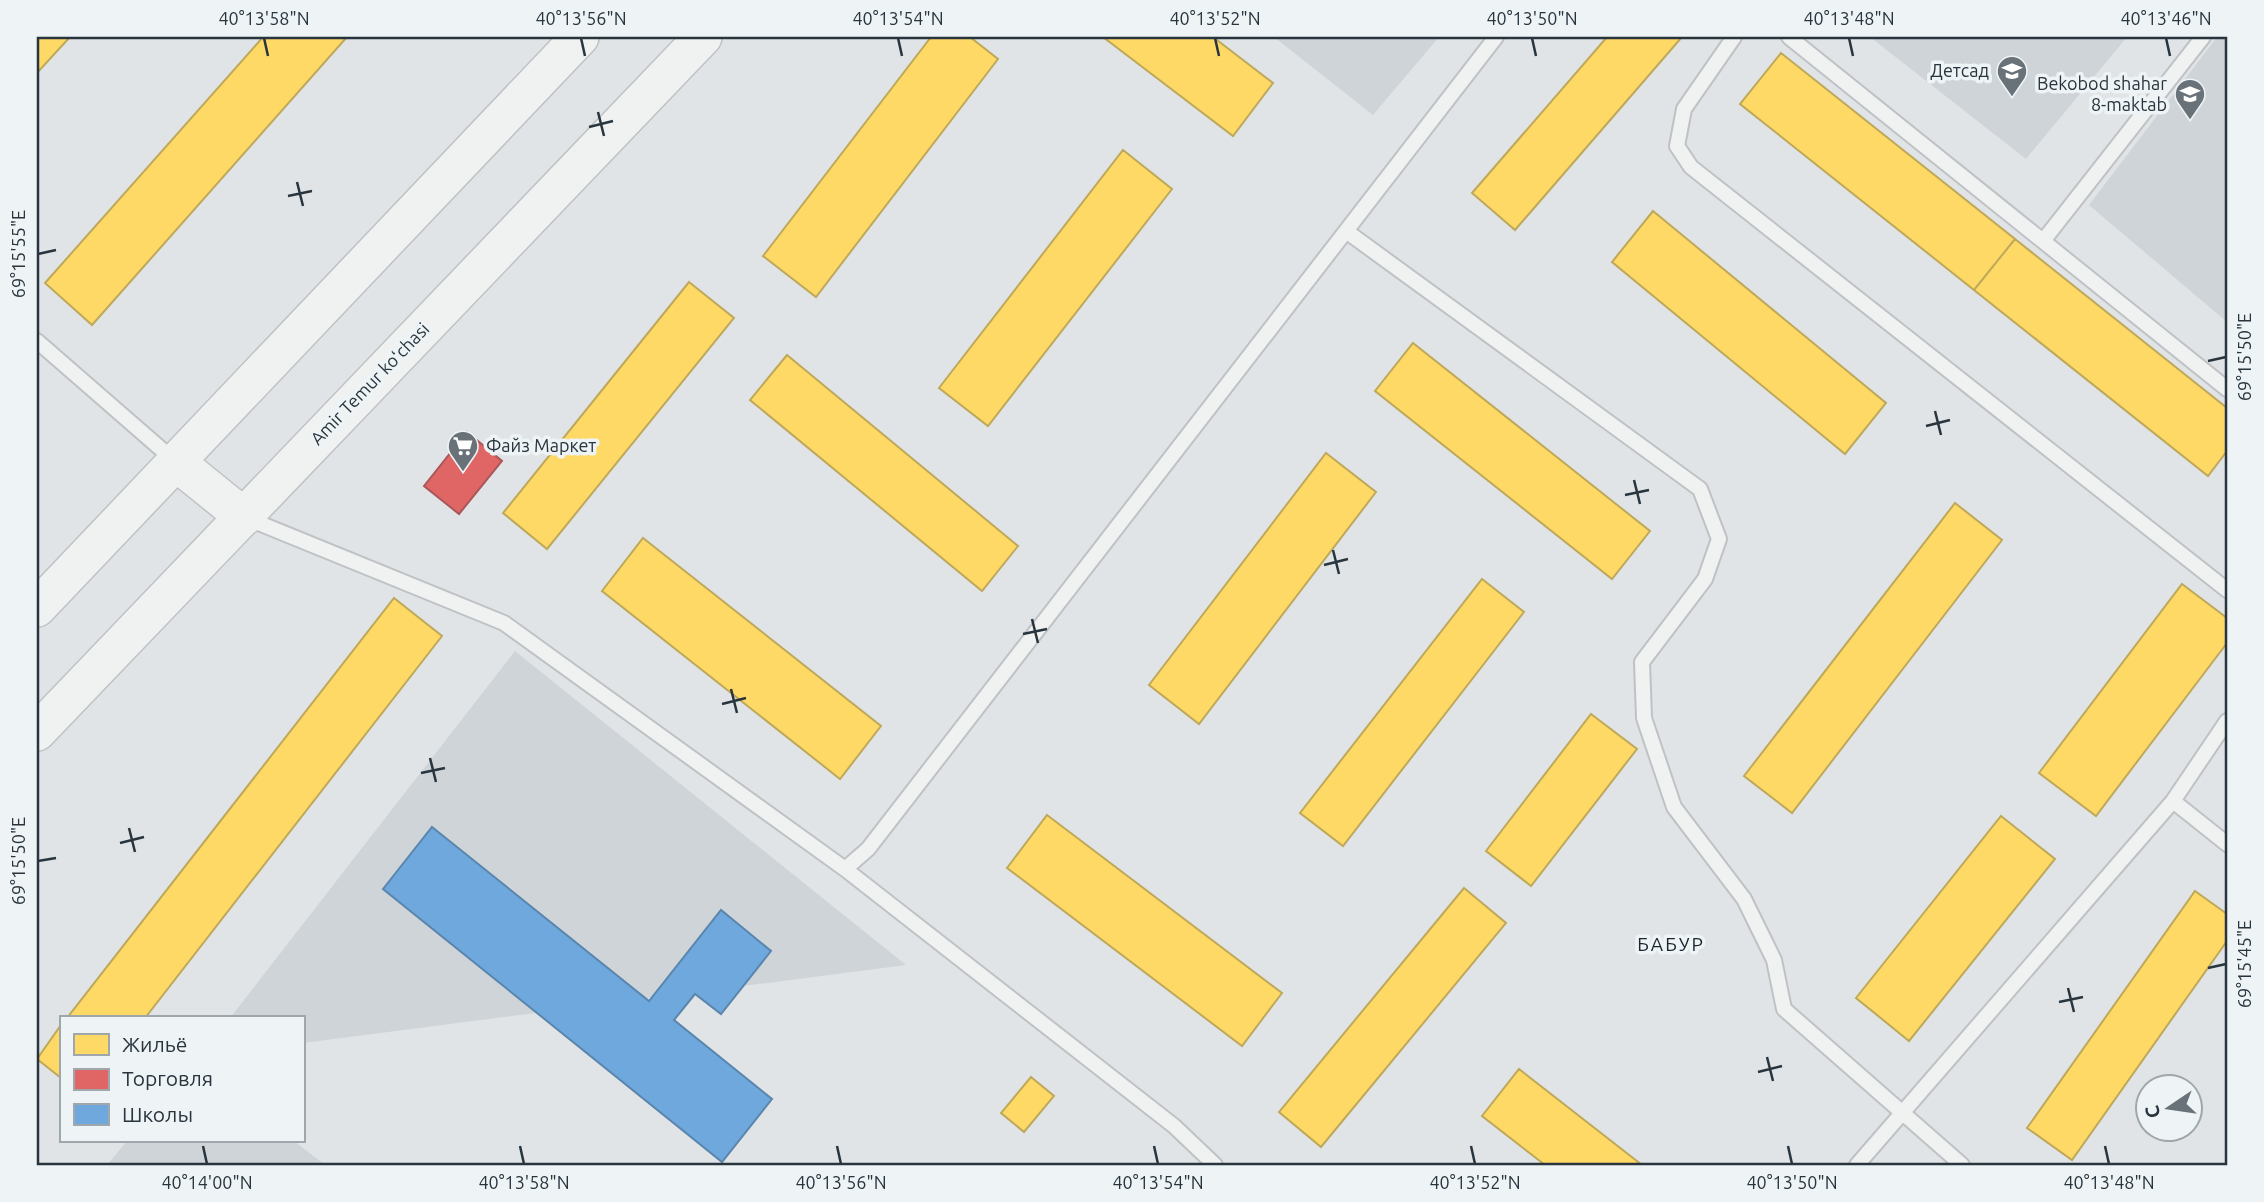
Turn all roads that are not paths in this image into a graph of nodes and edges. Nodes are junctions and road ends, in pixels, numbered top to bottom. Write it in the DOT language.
graph roads {
  1 [pos="704,37"];
  2 [pos="1496,37"];
  3 [pos="1734,37"];
  4 [pos="1789,37"];
  5 [pos="2203,37"];
  6 [pos="576,38"];
  7 [pos="1346,231"];
  8 [pos="2043,241"];
  9 [pos="37,341"];
  10 [pos="2227,389"];
  11 [pos="176,462"];
  12 [pos="244,517"];
  13 [pos="2227,590"];
  14 [pos="41,595"];
  15 [pos="2227,721"];
  16 [pos="37,732"];
  17 [pos="2173,801"];
  18 [pos="2227,844"];
  19 [pos="845,869"];
  20 [pos="1901,1115"];
  21 [pos="1215,1165"];
  22 [pos="1857,1165"];
  23 [pos="1962,1165"];
  1 -- 12 [label="street, Amir Temur koʻchasi"];
  2 -- 7 [label="lane"];
  3 -- 13 [label="lane"];
  4 -- 8 [label="lane"];
  5 -- 8 [label="lane"];
  6 -- 11 [label="street"];
  7 -- 19 [label="lane"];
  7 -- 20 [label="lane"];
  8 -- 10 [label="lane"];
  9 -- 11 [label="lane"];
  11 -- 12 [label="street"];
  11 -- 14 [label="street"];
  12 -- 16 [label="street, Amir Temur koʻchasi"];
  12 -- 19 [label="lane"];
  15 -- 17 [label="lane"];
  17 -- 18 [label="lane"];
  17 -- 20 [label="lane"];
  19 -- 21 [label="lane"];
  20 -- 22 [label="lane"];
  20 -- 23 [label="lane"];
}
